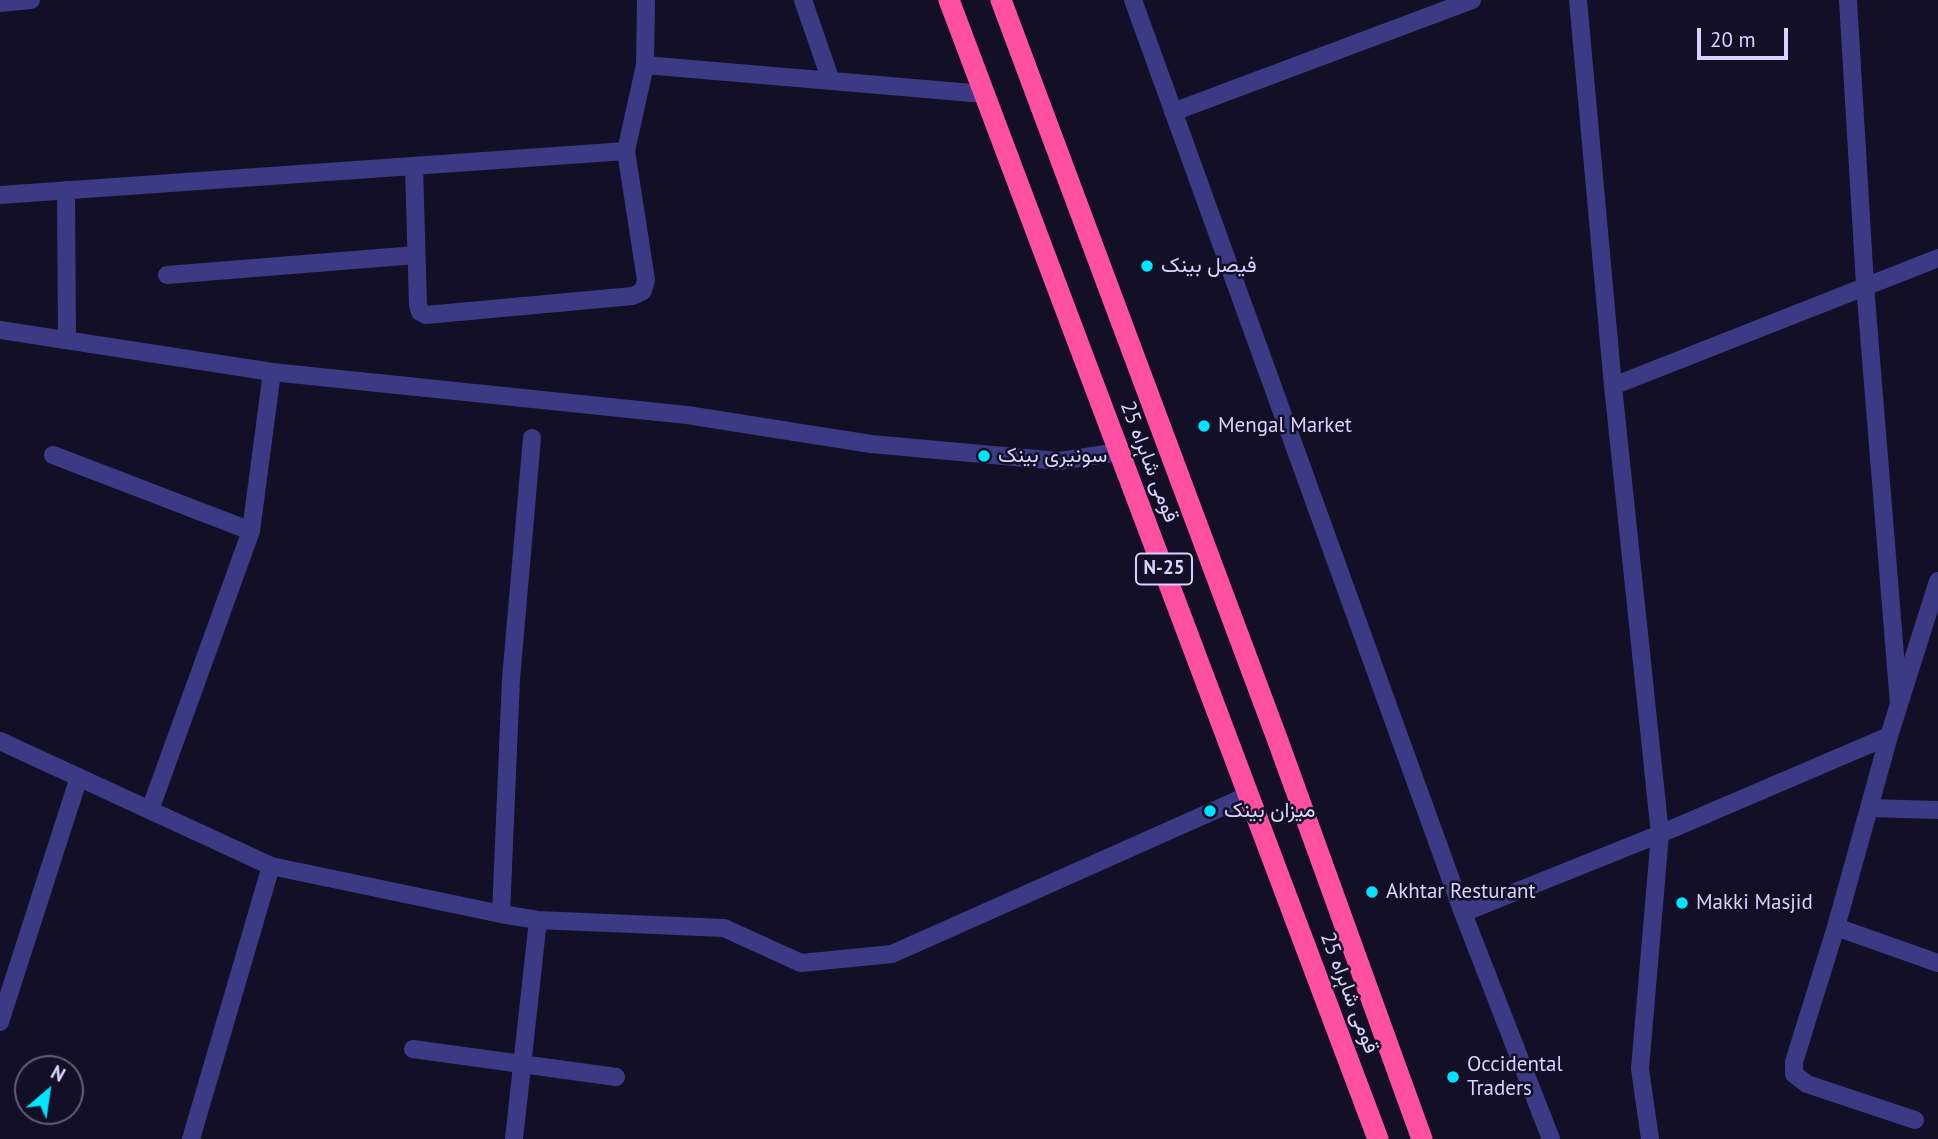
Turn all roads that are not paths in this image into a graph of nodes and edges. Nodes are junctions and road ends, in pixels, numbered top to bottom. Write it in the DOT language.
graph roads {
  1 [pos="31,0"];
  2 [pos="646,0"];
  3 [pos="803,0"];
  4 [pos="949,0"];
  5 [pos="1001,0"];
  6 [pos="1133,0"];
  7 [pos="1472,0"];
  8 [pos="1578,0"];
  9 [pos="1848,0"];
  10 [pos="0,3"];
  11 [pos="645,65"];
  12 [pos="831,81"];
  13 [pos="984,94"];
  14 [pos="1173,112"];
  15 [pos="626,151"];
  16 [pos="414,167"];
  17 [pos="66,190"];
  18 [pos="0,195"];
  19 [pos="416,255"];
  20 [pos="1938,258"];
  21 [pos="167,275"];
  22 [pos="1865,285"];
  23 [pos="0,330"];
  24 [pos="67,340"];
  25 [pos="272,372"];
  26 [pos="1613,386"];
  27 [pos="532,438"];
  28 [pos="1119,452"];
  29 [pos="53,455"];
  30 [pos="251,531"];
  31 [pos="1938,581"];
  32 [pos="1899,704"];
  33 [pos="1889,736"];
  34 [pos="0,741"];
  35 [pos="79,777"];
  36 [pos="1249,795"];
  37 [pos="1869,808"];
  38 [pos="149,810"];
  39 [pos="1938,810"];
  40 [pos="1660,834"];
  41 [pos="271,866"];
  42 [pos="1463,913"];
  43 [pos="501,914"];
  44 [pos="538,920"];
  45 [pos="1836,927"];
  46 [pos="1938,963"];
  47 [pos="0,1022"];
  48 [pos="413,1049"];
  49 [pos="522,1065"];
  50 [pos="616,1077"];
  51 [pos="1915,1120"];
  52 [pos="191,1139"];
  53 [pos="514,1139"];
  54 [pos="1378,1139"];
  55 [pos="1422,1139"];
  56 [pos="1550,1139"];
  57 [pos="1650,1139"];
  1 -- 10 [label="street"];
  2 -- 11 [label="street"];
  3 -- 12 [label="street"];
  4 -- 13 [label="highway, قومی شاہراہ 25 / N-25"];
  5 -- 55 [label="highway, قومی شاہراہ 25 / N-25"];
  6 -- 14 [label="street"];
  7 -- 14 [label="street"];
  8 -- 26 [label="street"];
  9 -- 22 [label="street"];
  11 -- 12 [label="street"];
  11 -- 15 [label="street"];
  12 -- 13 [label="street"];
  13 -- 28 [label="highway, قومی شاہراہ 25 / N-25"];
  14 -- 42 [label="street"];
  15 -- 16 [label="street"];
  15 -- 19 [label="street"];
  16 -- 17 [label="street"];
  16 -- 19 [label="street"];
  17 -- 18 [label="street"];
  17 -- 24 [label="street"];
  19 -- 21 [label="street"];
  20 -- 22 [label="street"];
  22 -- 26 [label="street"];
  22 -- 32 [label="street"];
  23 -- 24 [label="street"];
  24 -- 25 [label="street"];
  25 -- 28 [label="street"];
  25 -- 30 [label="street"];
  26 -- 40 [label="street"];
  27 -- 43 [label="street"];
  28 -- 36 [label="highway, قومی شاہراہ 25 / N-25"];
  29 -- 30 [label="street"];
  30 -- 38 [label="street"];
  31 -- 32 [label="street"];
  32 -- 33 [label="street"];
  33 -- 37 [label="street"];
  33 -- 40 [label="street"];
  34 -- 35 [label="street"];
  35 -- 38 [label="street"];
  35 -- 47 [label="street"];
  36 -- 44 [label="street"];
  36 -- 54 [label="highway, قومی شاہراہ 25 / N-25"];
  37 -- 39 [label="street"];
  37 -- 45 [label="street"];
  38 -- 41 [label="street"];
  40 -- 42 [label="street"];
  40 -- 57 [label="street"];
  41 -- 43 [label="street"];
  41 -- 52 [label="street"];
  42 -- 56 [label="street"];
  43 -- 44 [label="street"];
  44 -- 49 [label="street"];
  45 -- 46 [label="street"];
  45 -- 51 [label="street"];
  48 -- 49 [label="street"];
  49 -- 50 [label="street"];
  49 -- 53 [label="street"];
}
